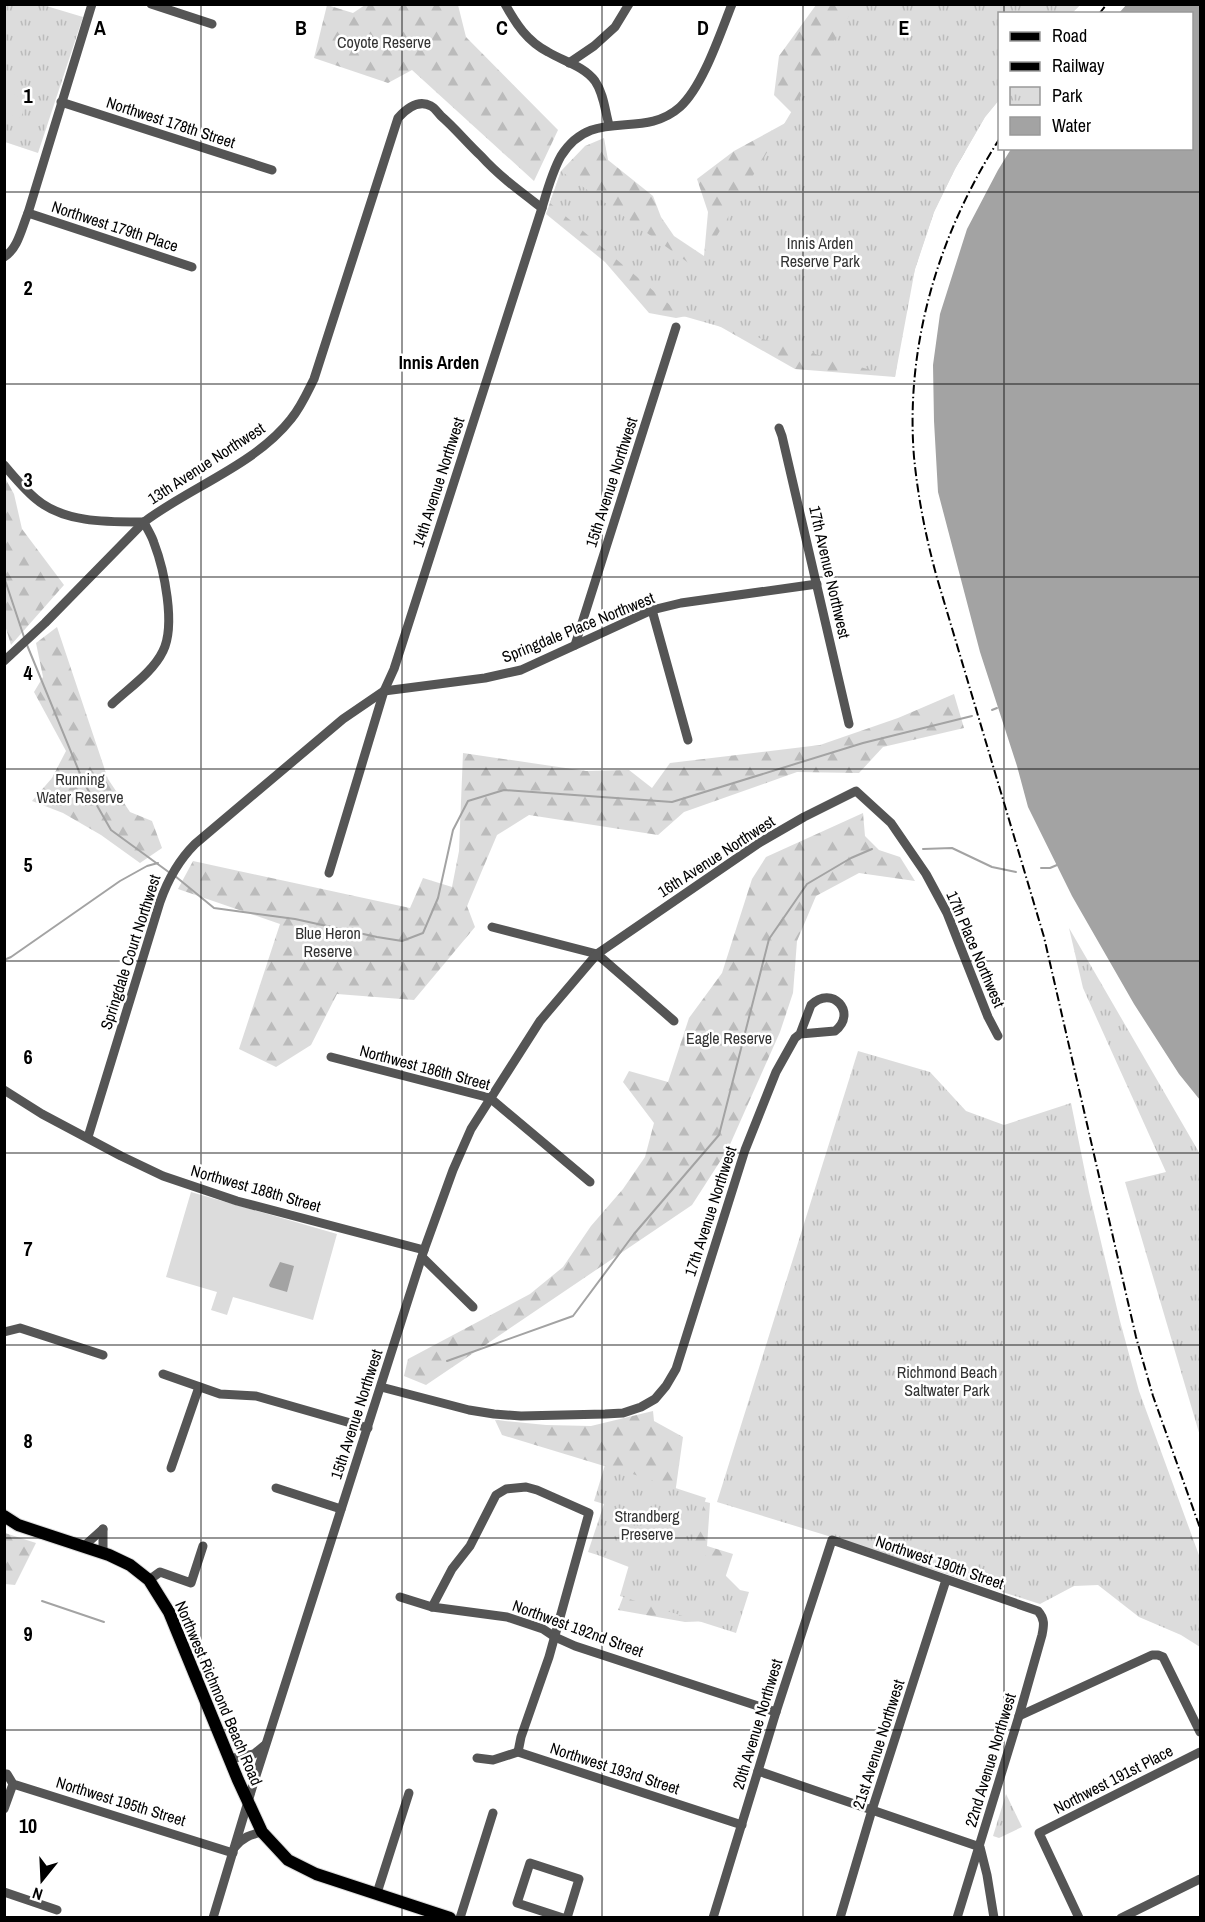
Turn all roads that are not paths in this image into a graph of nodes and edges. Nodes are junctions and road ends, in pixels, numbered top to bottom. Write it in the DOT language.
graph roads {
  1 [pos="92,4"];
  2 [pos="151,4"];
  3 [pos="505,4"];
  4 [pos="629,4"];
  5 [pos="732,4"];
  6 [pos="212,24"];
  7 [pos="569,63"];
  8 [pos="61,102"];
  9 [pos="609,125"];
  10 [pos="272,170"];
  11 [pos="542,208"];
  12 [pos="28,213"];
  13 [pos="4,257"];
  14 [pos="192,267"];
  15 [pos="676,327"];
  16 [pos="779,428"];
  17 [pos="4,465"];
  18 [pos="144,522"];
  19 [pos="818,584"];
  20 [pos="652,610"];
  21 [pos="575,645"];
  22 [pos="4,661"];
  23 [pos="384,691"];
  24 [pos="112,704"];
  25 [pos="849,724"];
  26 [pos="688,740"];
  27 [pos="856,791"];
  28 [pos="329,873"];
  29 [pos="492,927"];
  30 [pos="597,954"];
  31 [pos="674,1021"];
  32 [pos="801,1034"];
  33 [pos="998,1036"];
  34 [pos="331,1057"];
  35 [pos="4,1090"];
  36 [pos="490,1098"];
  37 [pos="88,1137"];
  38 [pos="590,1182"];
  39 [pos="423,1253"];
  40 [pos="473,1307"];
  41 [pos="4,1332"];
  42 [pos="103,1355"];
  43 [pos="163,1374"];
  44 [pos="199,1387"];
  45 [pos="381,1387"];
  46 [pos="368,1428"];
  47 [pos="171,1468"];
  48 [pos="276,1488"];
  49 [pos="341,1509"];
  50 [pos="4,1516"];
  51 [pos="832,1540"];
  52 [pos="84,1546"];
  53 [pos="202,1546"];
  54 [pos="103,1553"];
  55 [pos="149,1580"];
  56 [pos="946,1580"];
  57 [pos="400,1598"];
  58 [pos="432,1607"];
  59 [pos="1038,1611"];
  60 [pos="555,1637"];
  61 [pos="776,1712"];
  62 [pos="1019,1716"];
  63 [pos="1200,1732"];
  64 [pos="265,1745"];
  65 [pos="518,1752"];
  66 [pos="1200,1752"];
  67 [pos="477,1758"];
  68 [pos="229,1759"];
  69 [pos="758,1771"];
  70 [pos="4,1774"];
  71 [pos="13,1784"];
  72 [pos="409,1793"];
  73 [pos="248,1802"];
  74 [pos="4,1809"];
  75 [pos="872,1810"];
  76 [pos="493,1812"];
  77 [pos="742,1825"];
  78 [pos="262,1832"];
  79 [pos="980,1847"];
  80 [pos="233,1851"];
  81 [pos="1200,1879"];
  82 [pos="4,1892"];
  83 [pos="377,1893"];
  84 [pos="57,1910"];
  85 [pos="422,1913"];
  86 [pos="540,1914"];
  87 [pos="213,1917"];
  88 [pos="450,1917"];
  89 [pos="460,1917"];
  90 [pos="565,1917"];
  91 [pos="713,1917"];
  92 [pos="840,1917"];
  93 [pos="957,1917"];
  94 [pos="994,1917"];
  95 [pos="1079,1917"];
  96 [pos="1121,1917"];
  1 -- 8 [label="street"];
  2 -- 6 [label="street"];
  3 -- 7 [label="street"];
  4 -- 7 [label="street"];
  5 -- 9 [label="street"];
  7 -- 9 [label="street"];
  8 -- 10 [label="street, Northwest 178th Street"];
  8 -- 12 [label="street"];
  9 -- 11 [label="street, 14th Avenue Northwest"];
  11 -- 18 [label="street, 13th Avenue Northwest"];
  11 -- 23 [label="street, 14th Avenue Northwest"];
  12 -- 13 [label="street"];
  12 -- 14 [label="street, Northwest 179th Place"];
  15 -- 21 [label="street, 15th Avenue Northwest"];
  16 -- 19 [label="street, 17th Avenue Northwest"];
  17 -- 18 [label="street"];
  18 -- 22 [label="street"];
  18 -- 24 [label="street, 13th Avenue Northwest"];
  19 -- 20 [label="street, Springdale Place Northwest"];
  19 -- 25 [label="street, 17th Avenue Northwest"];
  20 -- 21 [label="street, Springdale Place Northwest"];
  20 -- 26 [label="street"];
  21 -- 23 [label="street, Springdale Place Northwest"];
  23 -- 28 [label="street, 14th Avenue Northwest"];
  23 -- 37 [label="street, Springdale Court Northwest"];
  27 -- 30 [label="street, 16th Avenue Northwest"];
  27 -- 33 [label="street, 17th Place Northwest"];
  29 -- 30 [label="street"];
  30 -- 31 [label="street"];
  30 -- 36 [label="street, 15th Avenue Northwest"];
  32 -- 32 [label="street, 17th Avenue Northwest"];
  32 -- 45 [label="street, 17th Avenue Northwest"];
  34 -- 36 [label="street, Northwest 186th Street"];
  35 -- 37 [label="street, Northwest 188th Street"];
  36 -- 38 [label="street, Northwest 186th Street"];
  36 -- 39 [label="street, 15th Avenue Northwest"];
  37 -- 39 [label="street, Northwest 188th Street"];
  39 -- 40 [label="street, Northwest 188th Street"];
  39 -- 45 [label="street, 15th Avenue Northwest"];
  41 -- 42 [label="street"];
  43 -- 44 [label="street"];
  44 -- 46 [label="street"];
  44 -- 47 [label="street"];
  45 -- 46 [label="street, 15th Avenue Northwest"];
  46 -- 49 [label="street, 15th Avenue Northwest"];
  48 -- 49 [label="street"];
  49 -- 64 [label="street, 15th Avenue Northwest"];
  50 -- 52 [label="main road, Northwest Richmond Beach Road"];
  51 -- 56 [label="street, Northwest 190th Street"];
  51 -- 61 [label="street, 20th Avenue Northwest"];
  52 -- 54 [label="main road, Northwest Richmond Beach Road"];
  52 -- 54 [label="street"];
  53 -- 55 [label="street"];
  54 -- 55 [label="main road, Northwest Richmond Beach Road"];
  55 -- 68 [label="main road, Northwest Richmond Beach Road"];
  56 -- 59 [label="street, Northwest 190th Street"];
  56 -- 75 [label="street, 21st Avenue Northwest"];
  57 -- 58 [label="street, Northwest 192nd Street"];
  58 -- 60 [label="street, Northwest 192nd Street"];
  58 -- 60 [label="street"];
  59 -- 62 [label="street, 22nd Avenue Northwest"];
  60 -- 61 [label="street, Northwest 192nd Street"];
  60 -- 65 [label="street"];
  61 -- 69 [label="street, 20th Avenue Northwest"];
  62 -- 63 [label="street"];
  62 -- 79 [label="street, 22nd Avenue Northwest"];
  64 -- 68 [label="street"];
  64 -- 73 [label="street, 15th Avenue Northwest"];
  65 -- 67 [label="street"];
  65 -- 77 [label="street, Northwest 193rd Street"];
  66 -- 95 [label="street, Northwest 191st Place"];
  68 -- 73 [label="main road, Northwest Richmond Beach Road"];
  69 -- 75 [label="street"];
  69 -- 77 [label="street, 20th Avenue Northwest"];
  70 -- 71 [label="street"];
  71 -- 74 [label="street"];
  71 -- 80 [label="street, Northwest 195th Street"];
  72 -- 83 [label="street"];
  73 -- 78 [label="main road, Northwest Richmond Beach Road"];
  73 -- 80 [label="street, 15th Avenue Northwest"];
  75 -- 79 [label="street"];
  75 -- 92 [label="street, 21st Avenue Northwest"];
  76 -- 89 [label="street"];
  77 -- 91 [label="street, 20th Avenue Northwest"];
  78 -- 80 [label="street"];
  78 -- 83 [label="main road, Northwest Richmond Beach Road"];
  79 -- 93 [label="street, 22nd Avenue Northwest"];
  79 -- 94 [label="street"];
  80 -- 87 [label="street, 15th Avenue Northwest"];
  81 -- 96 [label="street"];
  82 -- 84 [label="street"];
  83 -- 85 [label="main road"];
  85 -- 88 [label="main road"];
  86 -- 90 [label="street"];
  86 -- 90 [label="street"];
}
